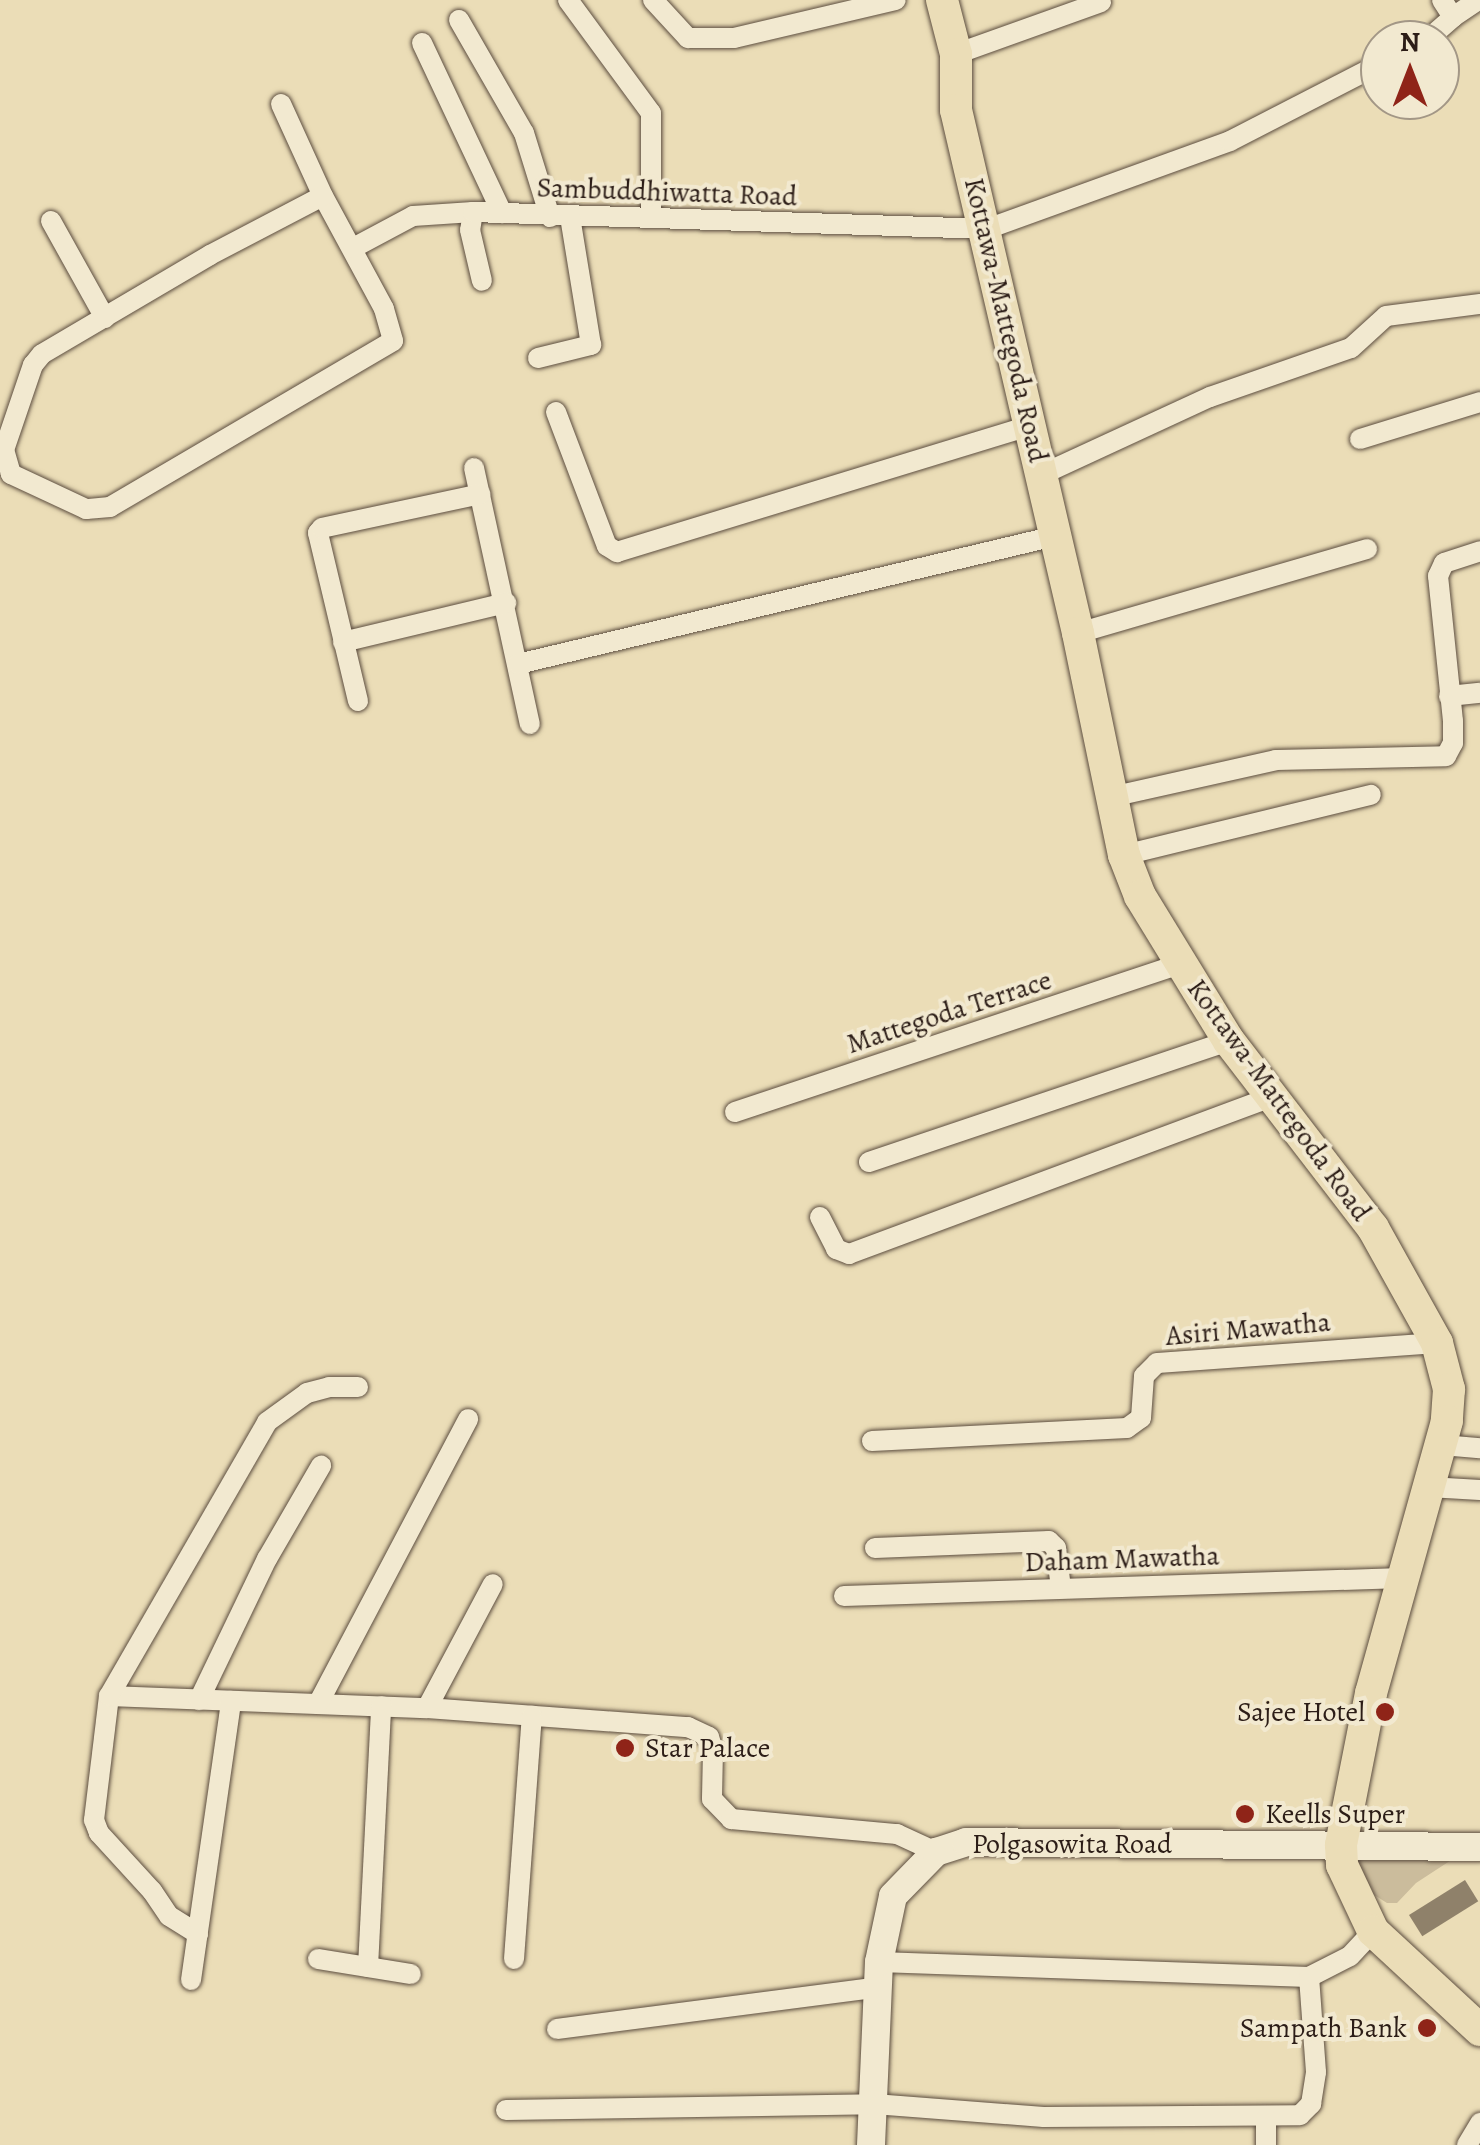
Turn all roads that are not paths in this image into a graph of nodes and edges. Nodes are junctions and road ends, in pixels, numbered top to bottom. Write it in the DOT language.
graph roads {
  1 [pos="568,0"];
  2 [pos="653,0"];
  3 [pos="896,0"];
  4 [pos="943,0"];
  5 [pos="1478,0"];
  6 [pos="1101,2"];
  7 [pos="1448,9"];
  8 [pos="460,20"];
  9 [pos="422,43"];
  10 [pos="956,54"];
  11 [pos="1360,74"];
  12 [pos="281,104"];
  13 [pos="323,196"];
  14 [pos="473,212"];
  15 [pos="502,213"];
  16 [pos="560,217"];
  17 [pos="651,218"];
  18 [pos="51,221"];
  19 [pos="987,230"];
  20 [pos="353,248"];
  21 [pos="482,281"];
  22 [pos="1480,304"];
  23 [pos="105,318"];
  24 [pos="538,358"];
  25 [pos="1480,402"];
  26 [pos="556,412"];
  27 [pos="1030,426"];
  28 [pos="1360,439"];
  29 [pos="474,468"];
  30 [pos="1042,475"];
  31 [pos="480,494"];
  32 [pos="1055,536"];
  33 [pos="1368,548"];
  34 [pos="1480,552"];
  35 [pos="506,603"];
  36 [pos="1078,633"];
  37 [pos="343,642"];
  38 [pos="518,664"];
  39 [pos="1480,693"];
  40 [pos="1449,696"];
  41 [pos="358,701"];
  42 [pos="530,724"];
  43 [pos="1371,795"];
  44 [pos="1111,797"];
  45 [pos="1124,854"];
  46 [pos="1180,964"];
  47 [pos="1229,1041"];
  48 [pos="1272,1096"];
  49 [pos="735,1112"];
  50 [pos="869,1162"];
  51 [pos="820,1217"];
  52 [pos="1437,1342"];
  53 [pos="358,1387"];
  54 [pos="468,1419"];
  55 [pos="872,1442"];
  56 [pos="1442,1445"];
  57 [pos="1480,1448"];
  58 [pos="321,1466"];
  59 [pos="1430,1487"];
  60 [pos="1480,1490"];
  61 [pos="875,1548"];
  62 [pos="1402,1578"];
  63 [pos="493,1584"];
  64 [pos="1061,1588"];
  65 [pos="844,1596"];
  66 [pos="109,1696"];
  67 [pos="200,1700"];
  68 [pos="231,1701"];
  69 [pos="318,1704"];
  70 [pos="381,1706"];
  71 [pos="427,1708"];
  72 [pos="532,1716"];
  73 [pos="1342,1845"];
  74 [pos="936,1852"];
  75 [pos="1474,1853"];
  76 [pos="1373,1931"];
  77 [pos="198,1934"];
  78 [pos="318,1959"];
  79 [pos="514,1959"];
  80 [pos="368,1967"];
  81 [pos="412,1974"];
  82 [pos="880,1975"];
  83 [pos="1309,1977"];
  84 [pos="191,1980"];
  85 [pos="557,2028"];
  86 [pos="1480,2030"];
  87 [pos="874,2104"];
  88 [pos="506,2110"];
  89 [pos="1266,2118"];
  90 [pos="1480,2123"];
  91 [pos="872,2145"];
  92 [pos="1266,2145"];
  93 [pos="1466,2145"];
  1 -- 17 [label="street"];
  2 -- 3 [label="street"];
  4 -- 10 [label="main road, Kottawa-Mattegoda Road"];
  5 -- 7 [label="street"];
  6 -- 10 [label="street"];
  8 -- 16 [label="street"];
  9 -- 15 [label="street"];
  10 -- 19 [label="main road, Kottawa-Mattegoda Road"];
  11 -- 19 [label="street"];
  12 -- 13 [label="street"];
  13 -- 20 [label="street"];
  13 -- 23 [label="street"];
  14 -- 15 [label="street, Sambuddhiwatta Road"];
  14 -- 20 [label="street, Sambuddhiwatta Road"];
  14 -- 21 [label="street"];
  15 -- 16 [label="street, Sambuddhiwatta Road"];
  16 -- 17 [label="street, Sambuddhiwatta Road"];
  16 -- 24 [label="street"];
  17 -- 19 [label="street, Sambuddhiwatta Road"];
  18 -- 23 [label="street"];
  19 -- 27 [label="main road, Kottawa-Mattegoda Road"];
  20 -- 23 [label="street"];
  22 -- 30 [label="street"];
  25 -- 28 [label="street"];
  26 -- 27 [label="street"];
  27 -- 30 [label="main road, Kottawa-Mattegoda Road"];
  29 -- 31 [label="street"];
  30 -- 32 [label="main road, Kottawa-Mattegoda Road"];
  31 -- 35 [label="street"];
  31 -- 37 [label="street"];
  32 -- 36 [label="main road, Kottawa-Mattegoda Road"];
  32 -- 38 [label="street"];
  33 -- 36 [label="street"];
  34 -- 40 [label="street"];
  35 -- 37 [label="street"];
  35 -- 38 [label="street"];
  36 -- 44 [label="main road, Kottawa-Mattegoda Road"];
  37 -- 41 [label="street"];
  38 -- 42 [label="street"];
  39 -- 40 [label="street"];
  40 -- 44 [label="street"];
  43 -- 45 [label="street"];
  44 -- 45 [label="main road, Kottawa-Mattegoda Road"];
  45 -- 46 [label="main road, Kottawa-Mattegoda Road"];
  46 -- 47 [label="main road, Kottawa-Mattegoda Road"];
  46 -- 49 [label="street, Mattegoda Terrace"];
  47 -- 48 [label="main road, Kottawa-Mattegoda Road"];
  47 -- 50 [label="street"];
  48 -- 51 [label="street"];
  48 -- 52 [label="main road, Kottawa-Mattegoda Road"];
  52 -- 55 [label="street, Asiri Mawatha"];
  52 -- 56 [label="main road, Kottawa-Mattegoda Road"];
  53 -- 66 [label="street"];
  54 -- 69 [label="street"];
  56 -- 57 [label="street"];
  56 -- 59 [label="main road, Kottawa-Mattegoda Road"];
  58 -- 67 [label="street"];
  59 -- 60 [label="street"];
  59 -- 62 [label="main road, Kottawa-Mattegoda Road"];
  61 -- 64 [label="street"];
  62 -- 64 [label="street, Daham Mawatha"];
  62 -- 73 [label="main road, Kottawa-Mattegoda Road"];
  63 -- 71 [label="street"];
  64 -- 65 [label="street, Daham Mawatha"];
  66 -- 67 [label="street"];
  66 -- 77 [label="street"];
  67 -- 68 [label="street"];
  68 -- 69 [label="street"];
  68 -- 77 [label="street"];
  69 -- 70 [label="street"];
  70 -- 71 [label="street"];
  70 -- 80 [label="street"];
  71 -- 72 [label="street"];
  72 -- 74 [label="street"];
  72 -- 79 [label="street"];
  73 -- 74 [label="street, Polgasowita Road"];
  73 -- 75 [label="street, Polgasowita Road"];
  73 -- 76 [label="main road"];
  74 -- 82 [label="street, Polgasowita Road"];
  76 -- 83 [label="street"];
  76 -- 86 [label="main road"];
  77 -- 84 [label="street"];
  78 -- 80 [label="street"];
  80 -- 81 [label="street"];
  82 -- 83 [label="street"];
  82 -- 85 [label="street"];
  82 -- 87 [label="street, Polgasowita Road"];
  83 -- 89 [label="street"];
  87 -- 88 [label="street"];
  87 -- 89 [label="street"];
  87 -- 91 [label="street, Polgasowita Road"];
  89 -- 92 [label="street"];
  90 -- 93 [label="street"];
}
